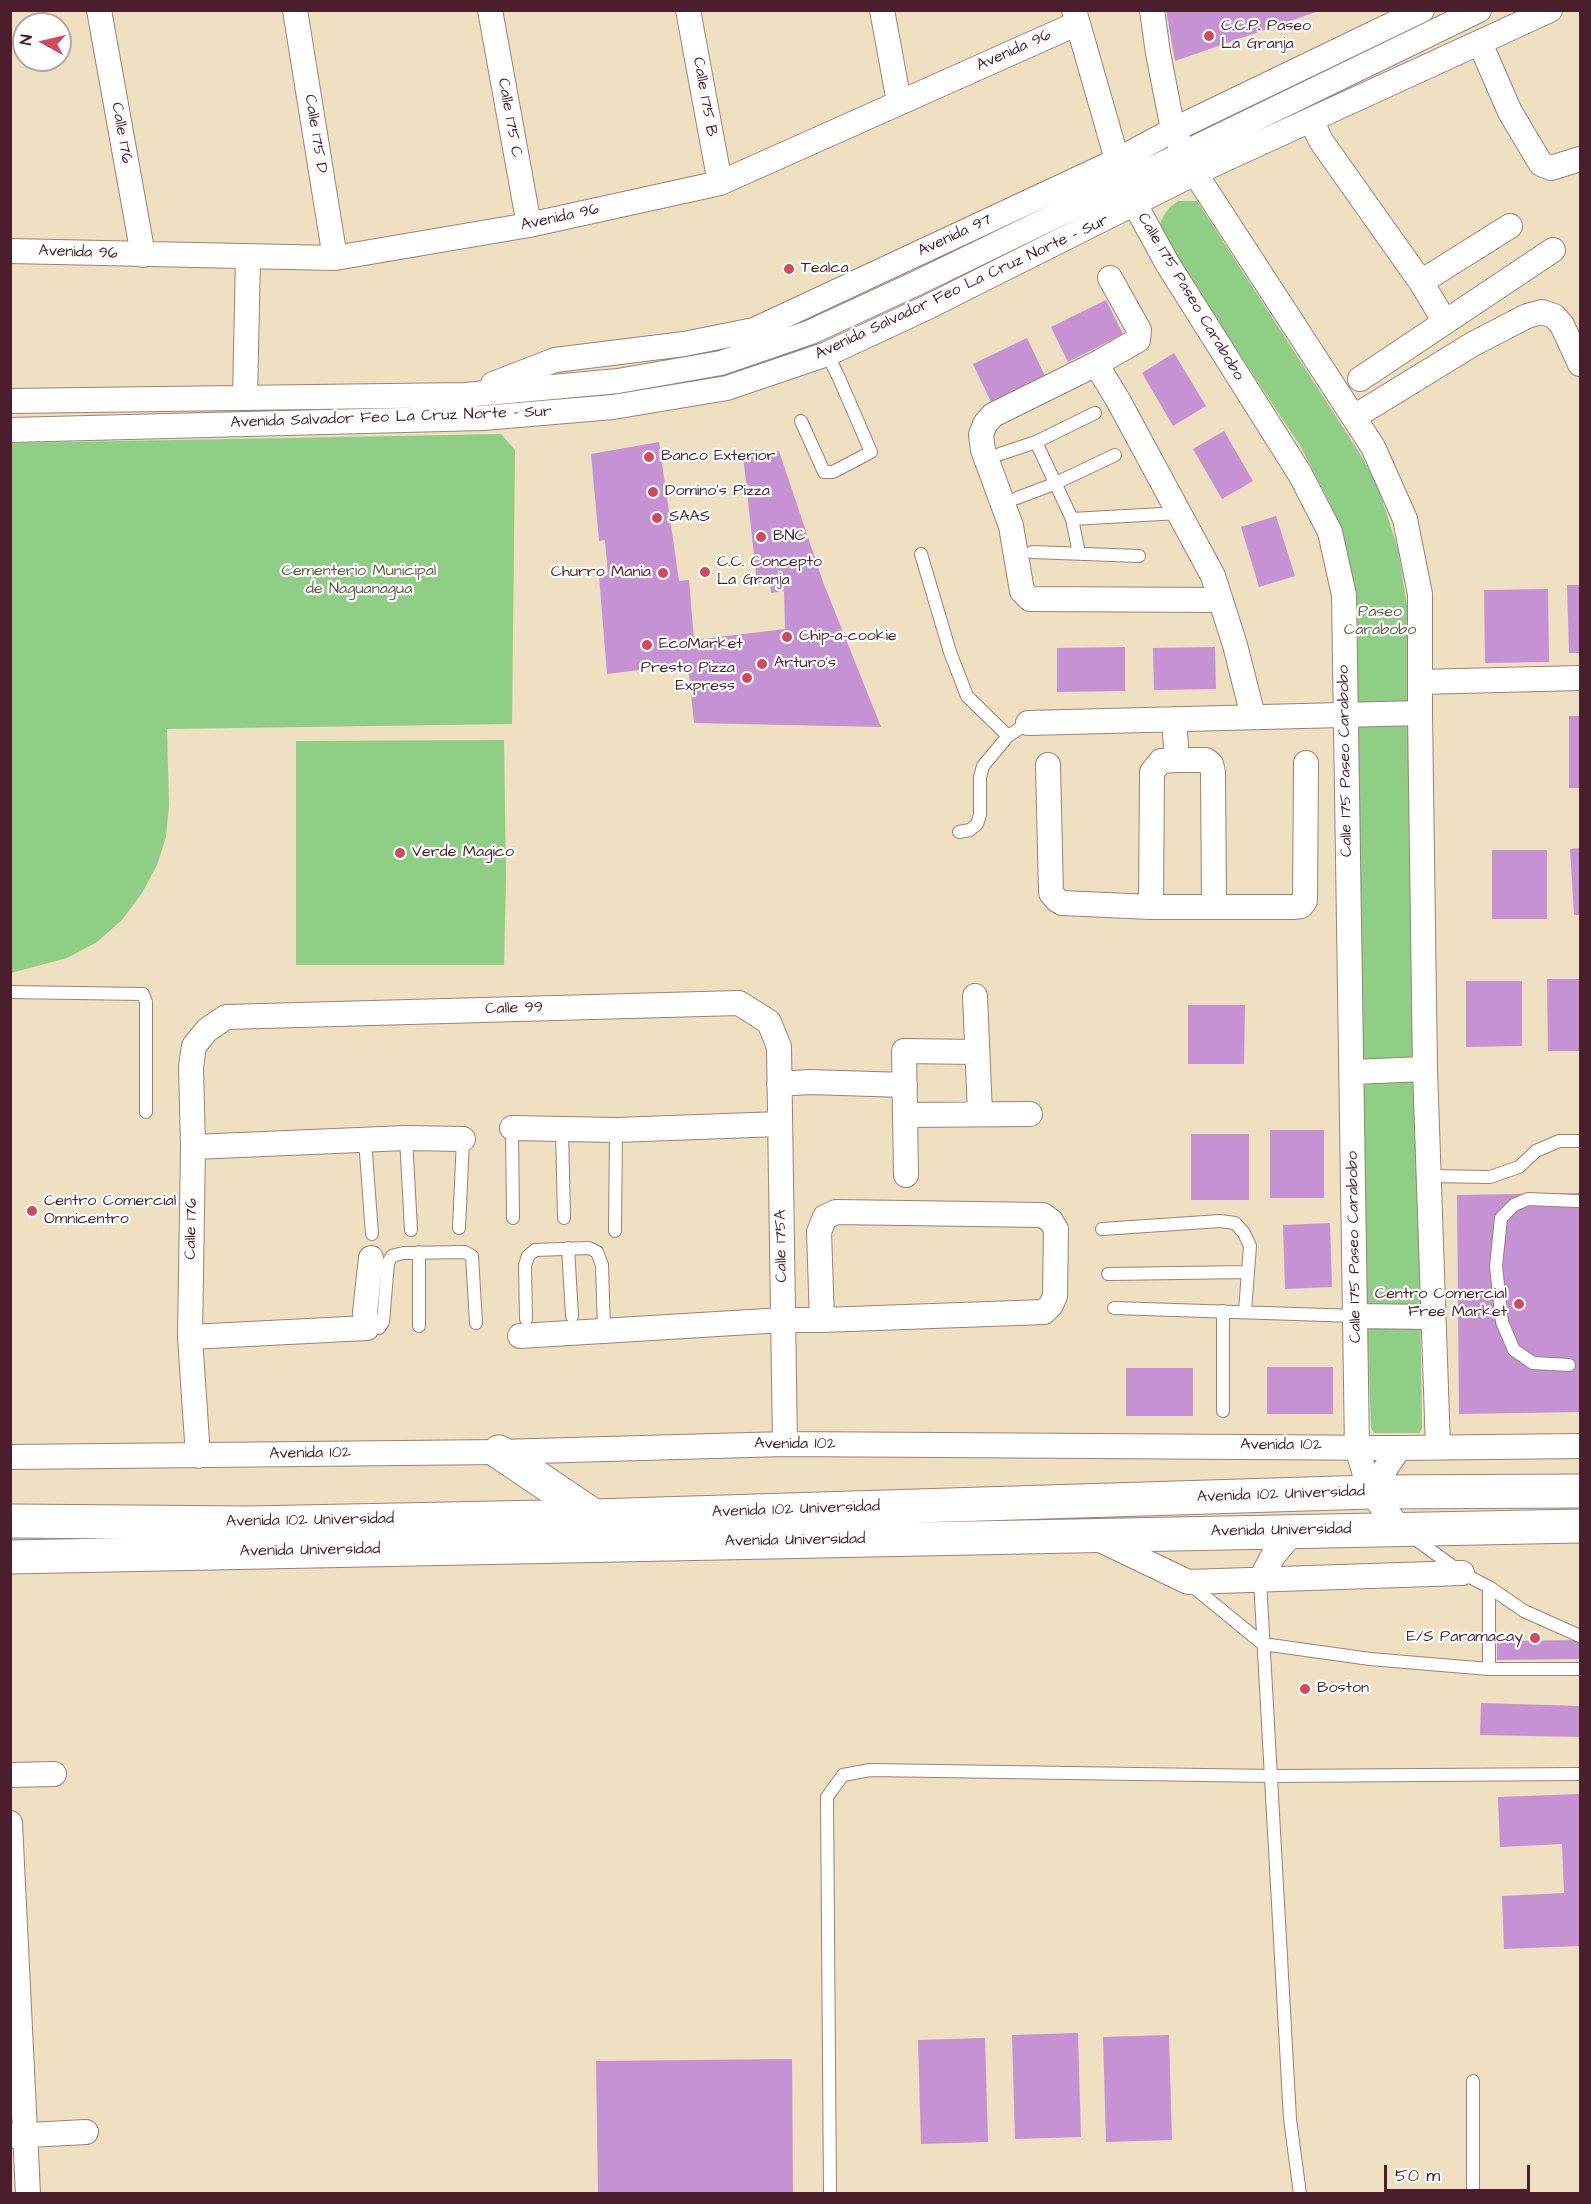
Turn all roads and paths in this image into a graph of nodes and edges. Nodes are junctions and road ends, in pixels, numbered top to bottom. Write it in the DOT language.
graph roads {
  1 [pos="99,10"];
  2 [pos="295,10"];
  3 [pos="490,10"];
  4 [pos="688,10"];
  5 [pos="882,10"];
  6 [pos="1152,10"];
  7 [pos="1422,10"];
  8 [pos="1479,10"];
  9 [pos="1550,10"];
  10 [pos="1075,17"];
  11 [pos="1480,43"];
  12 [pos="899,102"];
  13 [pos="1311,120"];
  14 [pos="1173,130"];
  15 [pos="1581,159"];
  16 [pos="1118,160"];
  17 [pos="1190,163"];
  18 [pos="720,183"];
  19 [pos="1129,194"];
  20 [pos="529,225"];
  21 [pos="1510,226"];
  22 [pos="1553,250"];
  23 [pos="10,251"];
  24 [pos="143,255"];
  25 [pos="248,256"];
  26 [pos="335,258"];
  27 [pos="1110,278"];
  28 [pos="1421,282"];
  29 [pos="1446,322"];
  30 [pos="827,354"];
  31 [pos="1096,364"];
  32 [pos="1581,364"];
  33 [pos="1360,379"];
  34 [pos="465,395"];
  35 [pos="245,398"];
  36 [pos="10,402"];
  37 [pos="1095,413"];
  38 [pos="1354,417"];
  39 [pos="801,421"];
  40 [pos="10,430"];
  41 [pos="1036,442"];
  42 [pos="1000,454"];
  43 [pos="1115,455"];
  44 [pos="1054,484"];
  45 [pos="1017,498"];
  46 [pos="1179,513"];
  47 [pos="1072,519"];
  48 [pos="1032,552"];
  49 [pos="1079,553"];
  50 [pos="921,554"];
  51 [pos="1139,556"];
  52 [pos="1220,600"];
  53 [pos="1581,678"];
  54 [pos="1420,682"];
  55 [pos="1420,713"];
  56 [pos="1344,714"];
  57 [pos="1253,716"];
  58 [pos="1174,719"];
  59 [pos="1028,723"];
  60 [pos="1008,736"];
  61 [pos="1177,760"];
  62 [pos="1306,763"];
  63 [pos="1048,765"];
  64 [pos="959,832"];
  65 [pos="1151,907"];
  66 [pos="1214,907"];
  67 [pos="10,992"];
  68 [pos="975,996"];
  69 [pos="226,1017"];
  70 [pos="779,1047"];
  71 [pos="977,1052"];
  72 [pos="1425,1069"];
  73 [pos="1352,1072"];
  74 [pos="780,1084"];
  75 [pos="905,1084"];
  76 [pos="146,1112"];
  77 [pos="980,1114"];
  78 [pos="1030,1114"];
  79 [pos="906,1115"];
  80 [pos="780,1124"];
  81 [pos="512,1128"];
  82 [pos="562,1129"];
  83 [pos="616,1130"];
  84 [pos="406,1138"];
  85 [pos="463,1139"];
  86 [pos="365,1140"];
  87 [pos="1581,1141"];
  88 [pos="193,1147"];
  89 [pos="906,1175"];
  90 [pos="1428,1176"];
  91 [pos="1577,1201"];
  92 [pos="513,1218"];
  93 [pos="564,1218"];
  94 [pos="459,1228"];
  95 [pos="1102,1229"];
  96 [pos="411,1230"];
  97 [pos="615,1231"];
  98 [pos="372,1234"];
  99 [pos="568,1248"];
  100 [pos="418,1252"];
  101 [pos="371,1258"];
  102 [pos="1248,1272"];
  103 [pos="1108,1274"];
  104 [pos="1114,1308"];
  105 [pos="1223,1311"];
  106 [pos="1245,1311"];
  107 [pos="572,1316"];
  108 [pos="1356,1316"];
  109 [pos="1432,1317"];
  110 [pos="783,1320"];
  111 [pos="822,1320"];
  112 [pos="476,1323"];
  113 [pos="419,1326"];
  114 [pos="367,1328"];
  115 [pos="523,1328"];
  116 [pos="604,1330"];
  117 [pos="190,1337"];
  118 [pos="1569,1365"];
  119 [pos="1223,1411"];
  120 [pos="785,1444"];
  121 [pos="1581,1446"];
  122 [pos="1357,1447"];
  123 [pos="1438,1447"];
  124 [pos="1399,1448"];
  125 [pos="499,1452"];
  126 [pos="198,1456"];
  127 [pos="10,1457"];
  128 [pos="1581,1491"];
  129 [pos="1370,1492"];
  130 [pos="594,1516"];
  131 [pos="10,1521"];
  132 [pos="1581,1526"];
  133 [pos="1400,1528"];
  134 [pos="1300,1530"];
  135 [pos="1089,1534"];
  136 [pos="10,1557"];
  137 [pos="1462,1573"];
  138 [pos="1260,1580"];
  139 [pos="1188,1582"];
  140 [pos="1489,1587"];
  141 [pos="1581,1636"];
  142 [pos="1263,1644"];
  143 [pos="1489,1669"];
  144 [pos="1581,1669"];
  145 [pos="54,1774"];
  146 [pos="1581,1774"];
  147 [pos="10,1775"];
  148 [pos="1271,1776"];
  149 [pos="10,1823"];
  150 [pos="1473,2081"];
  151 [pos="87,2132"];
  152 [pos="18,2135"];
  153 [pos="18,2162"];
  154 [pos="28,2193"];
  155 [pos="830,2193"];
  156 [pos="1300,2193"];
  157 [pos="1473,2193"];
  1 -- 24 [label="street, Calle 176"];
  2 -- 26 [label="street, Calle 175 D"];
  3 -- 20 [label="street, Calle 175 C"];
  4 -- 18 [label="street, Calle 175 B"];
  5 -- 12 [label="street"];
  6 -- 14 [label="street"];
  7 -- 14 [label="street, Avenida 97"];
  8 -- 17 [label="street, Avenida Salvador Feo La Cruz Norte - Sur"];
  9 -- 11 [label="street, Avenida Salvador Feo La Cruz Norte - Sur"];
  10 -- 12 [label="street, Avenida 96"];
  10 -- 16 [label="street, Calle 175 Paseo Carabobo"];
  11 -- 13 [label="street, Avenida Salvador Feo La Cruz Norte - Sur"];
  11 -- 15 [label="street"];
  12 -- 18 [label="street, Avenida 96"];
  13 -- 17 [label="street, Avenida Salvador Feo La Cruz Norte - Sur"];
  13 -- 28 [label="street"];
  14 -- 16 [label="street, Avenida 97"];
  14 -- 17 [label="street"];
  16 -- 19 [label="street, Calle 175 Paseo Carabobo"];
  16 -- 34 [label="street, Avenida 97"];
  17 -- 19 [label="street, Avenida Salvador Feo La Cruz Norte - Sur"];
  17 -- 38 [label="street"];
  18 -- 20 [label="street, Avenida 96"];
  19 -- 30 [label="street, Avenida Salvador Feo La Cruz Norte - Sur"];
  19 -- 34 [label="street, Avenida Salvador Feo La Cruz Norte - Sur"];
  19 -- 56 [label="street, Calle 175 Paseo Carabobo"];
  20 -- 26 [label="street, Avenida 96"];
  21 -- 28 [label="street"];
  22 -- 29 [label="street"];
  23 -- 24 [label="street, Avenida 96"];
  24 -- 25 [label="street, Avenida 96"];
  25 -- 26 [label="street, Avenida 96"];
  25 -- 35 [label="street"];
  27 -- 31 [label="street"];
  28 -- 29 [label="street"];
  29 -- 33 [label="street"];
  30 -- 39 [label="lane"];
  30 -- 40 [label="street, Avenida Salvador Feo La Cruz Norte - Sur"];
  31 -- 46 [label="street"];
  31 -- 52 [label="street"];
  32 -- 38 [label="street"];
  34 -- 35 [label="street, Avenida Salvador Feo La Cruz Norte - Sur"];
  35 -- 36 [label="street, Avenida Salvador Feo La Cruz Norte - Sur"];
  37 -- 41 [label="lane"];
  38 -- 54 [label="street"];
  41 -- 42 [label="lane"];
  41 -- 44 [label="lane"];
  43 -- 44 [label="lane"];
  44 -- 45 [label="lane"];
  44 -- 47 [label="lane"];
  46 -- 47 [label="lane"];
  46 -- 52 [label="street"];
  47 -- 49 [label="lane"];
  48 -- 49 [label="lane"];
  49 -- 51 [label="lane"];
  50 -- 60 [label="lane"];
  52 -- 57 [label="street"];
  53 -- 54 [label="street"];
  54 -- 55 [label="street"];
  55 -- 56 [label="street"];
  55 -- 72 [label="street"];
  56 -- 57 [label="street"];
  56 -- 73 [label="street, Calle 175 Paseo Carabobo"];
  57 -- 58 [label="street"];
  58 -- 59 [label="street"];
  58 -- 61 [label="street"];
  59 -- 60 [label="lane"];
  60 -- 64 [label="lane"];
  61 -- 65 [label="street"];
  61 -- 66 [label="street"];
  62 -- 66 [label="street"];
  63 -- 65 [label="street"];
  65 -- 66 [label="street"];
  67 -- 76 [label="lane"];
  68 -- 71 [label="street"];
  69 -- 70 [label="street, Calle 99"];
  69 -- 88 [label="street, Calle 176"];
  70 -- 74 [label="street, Calle 175A"];
  71 -- 75 [label="street"];
  71 -- 77 [label="street"];
  72 -- 73 [label="street"];
  72 -- 90 [label="street"];
  73 -- 108 [label="street, Calle 175 Paseo Carabobo"];
  74 -- 75 [label="street"];
  74 -- 80 [label="street, Calle 175A"];
  75 -- 79 [label="street"];
  77 -- 78 [label="street"];
  77 -- 79 [label="street"];
  79 -- 89 [label="street"];
  80 -- 83 [label="street"];
  80 -- 110 [label="street, Calle 175A"];
  81 -- 82 [label="street"];
  81 -- 92 [label="lane"];
  82 -- 83 [label="street"];
  82 -- 93 [label="lane"];
  83 -- 97 [label="lane"];
  84 -- 85 [label="street"];
  84 -- 86 [label="street"];
  84 -- 96 [label="lane"];
  85 -- 94 [label="lane"];
  86 -- 88 [label="street"];
  86 -- 98 [label="lane"];
  87 -- 90 [label="lane"];
  88 -- 117 [label="street, Calle 176"];
  90 -- 109 [label="street"];
  91 -- 118 [label="lane"];
  95 -- 102 [label="lane"];
  99 -- 107 [label="lane"];
  99 -- 115 [label="lane"];
  99 -- 116 [label="lane"];
  100 -- 112 [label="lane"];
  100 -- 113 [label="lane"];
  100 -- 114 [label="lane"];
  101 -- 114 [label="street"];
  102 -- 103 [label="lane"];
  102 -- 106 [label="lane"];
  104 -- 105 [label="lane"];
  105 -- 106 [label="lane"];
  105 -- 119 [label="lane"];
  106 -- 108 [label="lane"];
  108 -- 109 [label="street"];
  108 -- 122 [label="street, Calle 175 Paseo Carabobo"];
  109 -- 123 [label="street"];
  110 -- 111 [label="street"];
  110 -- 116 [label="street"];
  110 -- 120 [label="street, Calle 175A"];
  111 -- 111 [label="street"];
  114 -- 117 [label="street"];
  115 -- 116 [label="street"];
  117 -- 126 [label="street, Calle 176"];
  120 -- 122 [label="street, Avenida 102"];
  120 -- 125 [label="street, Avenida 102"];
  121 -- 123 [label="street, Avenida 102"];
  122 -- 124 [label="street, Avenida 102"];
  122 -- 129 [label="street, Calle 175 Paseo Carabobo"];
  123 -- 124 [label="street, Avenida 102"];
  124 -- 129 [label="street"];
  125 -- 126 [label="street, Avenida 102"];
  125 -- 130 [label="main road"];
  126 -- 127 [label="street, Avenida 102"];
  128 -- 129 [label="main road, Avenida 102 Universidad"];
  129 -- 130 [label="main road, Avenida 102 Universidad"];
  129 -- 133 [label="street, Calle 175 Paseo Carabobo"];
  130 -- 131 [label="main road, Avenida 102 Universidad"];
  132 -- 133 [label="main road, Avenida Universidad"];
  133 -- 134 [label="main road, Avenida Universidad"];
  133 -- 137 [label="lane"];
  134 -- 135 [label="main road, Avenida Universidad"];
  134 -- 138 [label="street"];
  135 -- 136 [label="main road, Avenida Universidad"];
  135 -- 139 [label="street"];
  137 -- 138 [label="street"];
  137 -- 140 [label="lane"];
  138 -- 139 [label="street"];
  138 -- 142 [label="lane"];
  139 -- 142 [label="lane"];
  140 -- 141 [label="lane"];
  140 -- 143 [label="lane"];
  142 -- 143 [label="lane"];
  142 -- 148 [label="lane"];
  143 -- 144 [label="lane"];
  145 -- 147 [label="street"];
  146 -- 148 [label="lane"];
  148 -- 155 [label="lane"];
  148 -- 156 [label="lane"];
  149 -- 152 [label="street"];
  150 -- 157 [label="lane"];
  151 -- 152 [label="street"];
  152 -- 153 [label="street"];
  153 -- 154 [label="street"];
}
